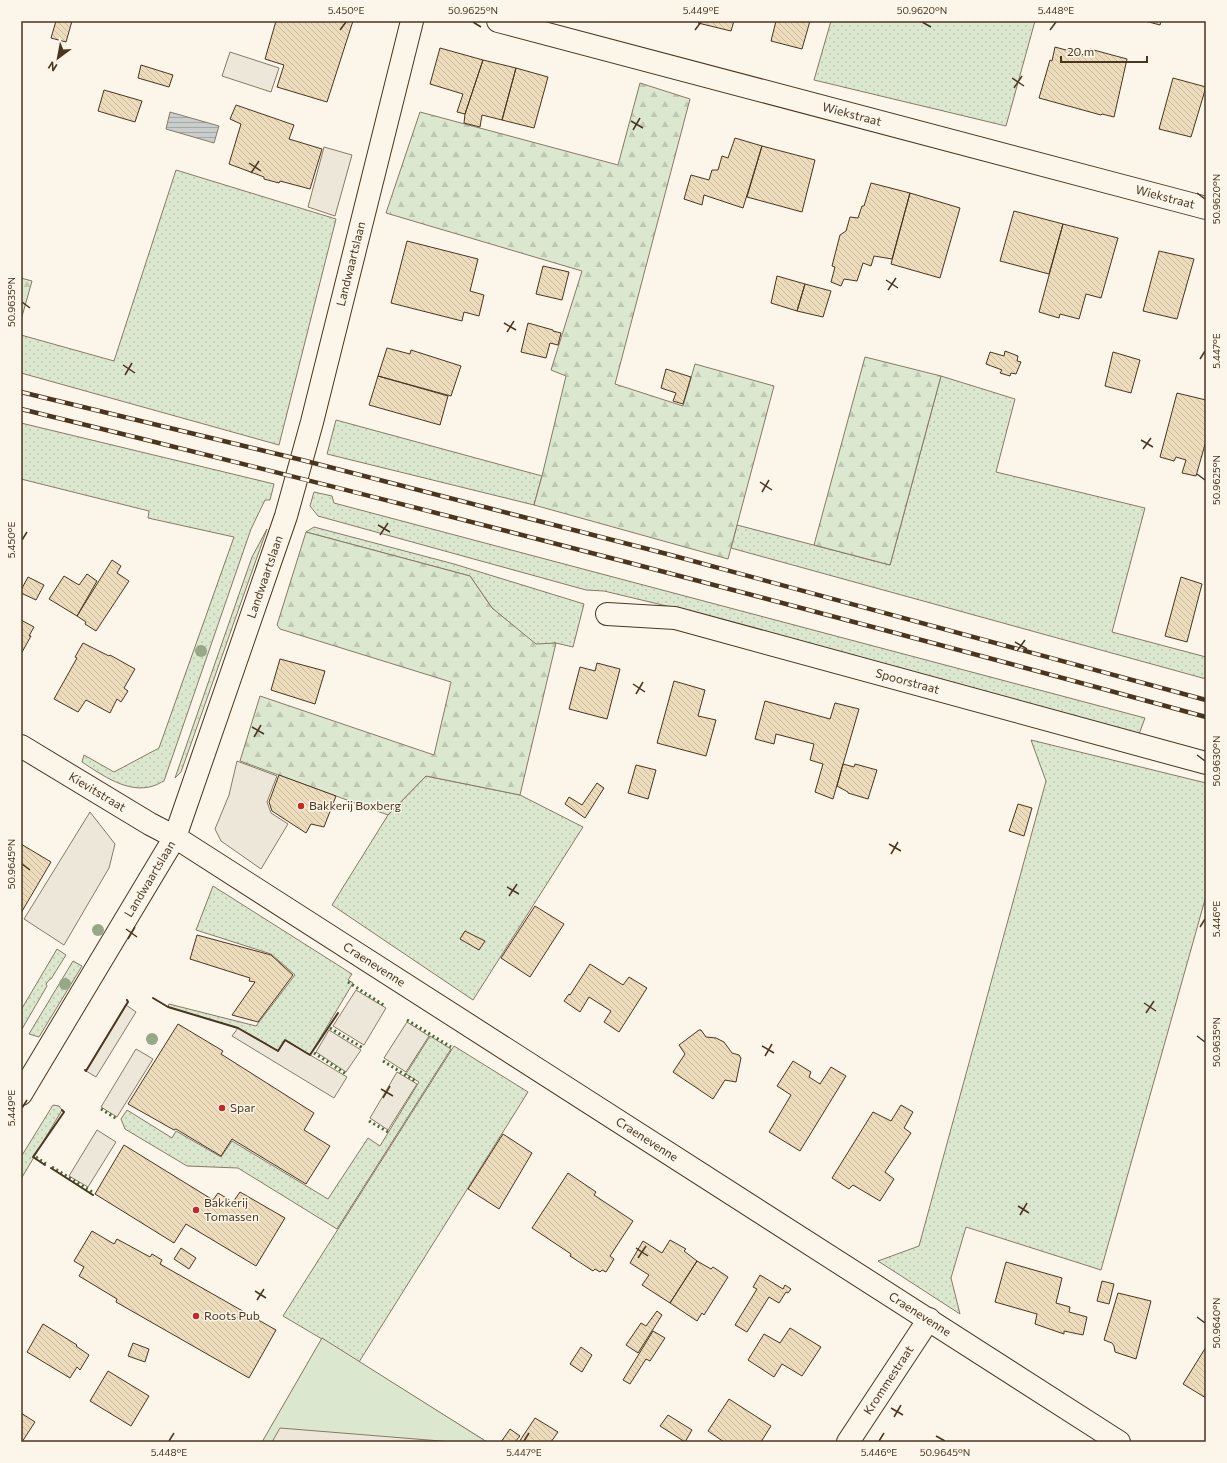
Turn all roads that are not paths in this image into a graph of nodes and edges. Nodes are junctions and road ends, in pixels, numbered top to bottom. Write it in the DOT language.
graph roads {
  1 [pos="412,21"];
  2 [pos="498,21"];
  3 [pos="1206,208"];
  4 [pos="607,614"];
  5 [pos="21,746"];
  6 [pos="1206,763"];
  7 [pos="175,837"];
  8 [pos="21,1094"];
  9 [pos="929,1319"];
  10 [pos="848,1442"];
  11 [pos="1119,1442"];
  1 -- 7 [label="street, Landwaartslaan"];
  2 -- 3 [label="street, Wiekstraat"];
  4 -- 6 [label="street, Spoorstraat"];
  5 -- 7 [label="street, Kievitstraat"];
  7 -- 8 [label="street, Landwaartslaan"];
  7 -- 9 [label="street, Craenevenne"];
  9 -- 10 [label="street, Krommestraat"];
  9 -- 11 [label="street, Craenevenne"];
}
